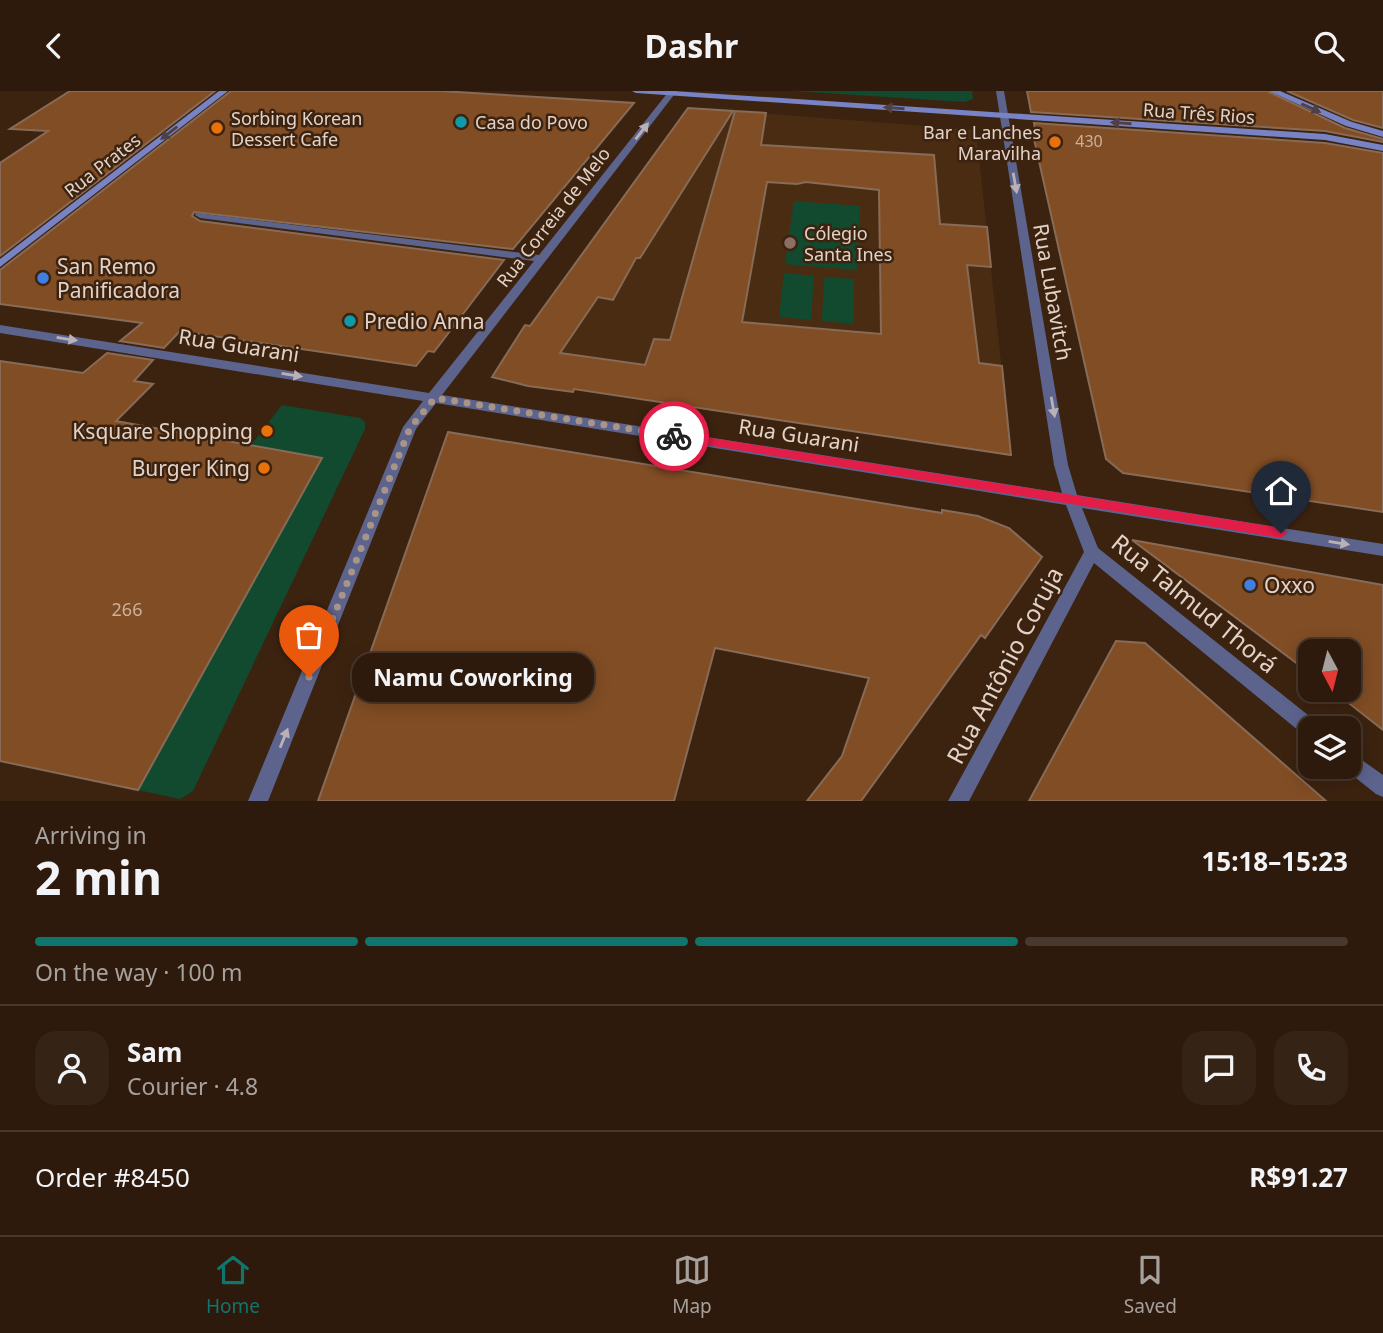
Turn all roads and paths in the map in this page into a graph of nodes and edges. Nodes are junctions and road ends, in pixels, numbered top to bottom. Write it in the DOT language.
graph roads {
  1 [pos="223,91"];
  2 [pos="636,91"];
  3 [pos="1000,91"];
  4 [pos="1273,91"];
  5 [pos="672,92"];
  6 [pos="1004,116"];
  7 [pos="1349,124"];
  8 [pos="1383,134"];
  9 [pos="1335,138"];
  10 [pos="1383,148"];
  11 [pos="200,215"];
  12 [pos="543,259"];
  13 [pos="0,264"];
  14 [pos="0,329"];
  15 [pos="435,398"];
  16 [pos="1071,499"];
  17 [pos="1383,550"];
  18 [pos="1092,552"];
  19 [pos="1298,718"];
  20 [pos="1361,770"];
  21 [pos="1383,787"];
  22 [pos="258,801"];
  23 [pos="958,801"];
  1 -- 13 [label="street, Rua Prates, one-way"];
  2 -- 5 [label="street, Rua Três Rios"];
  3 -- 6 [label="street, Rua Lubavitch"];
  4 -- 7 [label="street, one-way"];
  6 -- 5 [label="street, Rua Três Rios, one-way"];
  12 -- 5 [label="street, Rua Correia de Melo, one-way"];
  9 -- 6 [label="street, Rua Três Rios, one-way"];
  6 -- 16 [label="street, Rua Lubavitch, one-way"];
  7 -- 8 [label="street"];
  7 -- 9 [label="street"];
  9 -- 10 [label="street, Rua Três Rios"];
  11 -- 12 [label="street"];
  12 -- 15 [label="street, Rua Correia de Melo"];
  14 -- 15 [label="street, Rua Guarani, one-way"];
  15 -- 16 [label="street, Rua Guarani"];
  22 -- 15 [label="street, Rua Correia de Melo, one-way"];
  16 -- 17 [label="street, Rua Guarani, one-way"];
  16 -- 18 [label="street, Rua Talmud Thorá"];
  18 -- 19 [label="street, Rua Talmud Thorá"];
  18 -- 23 [label="street, Rua Antônio Coruja"];
  20 -- 21 [label="street"];
}
